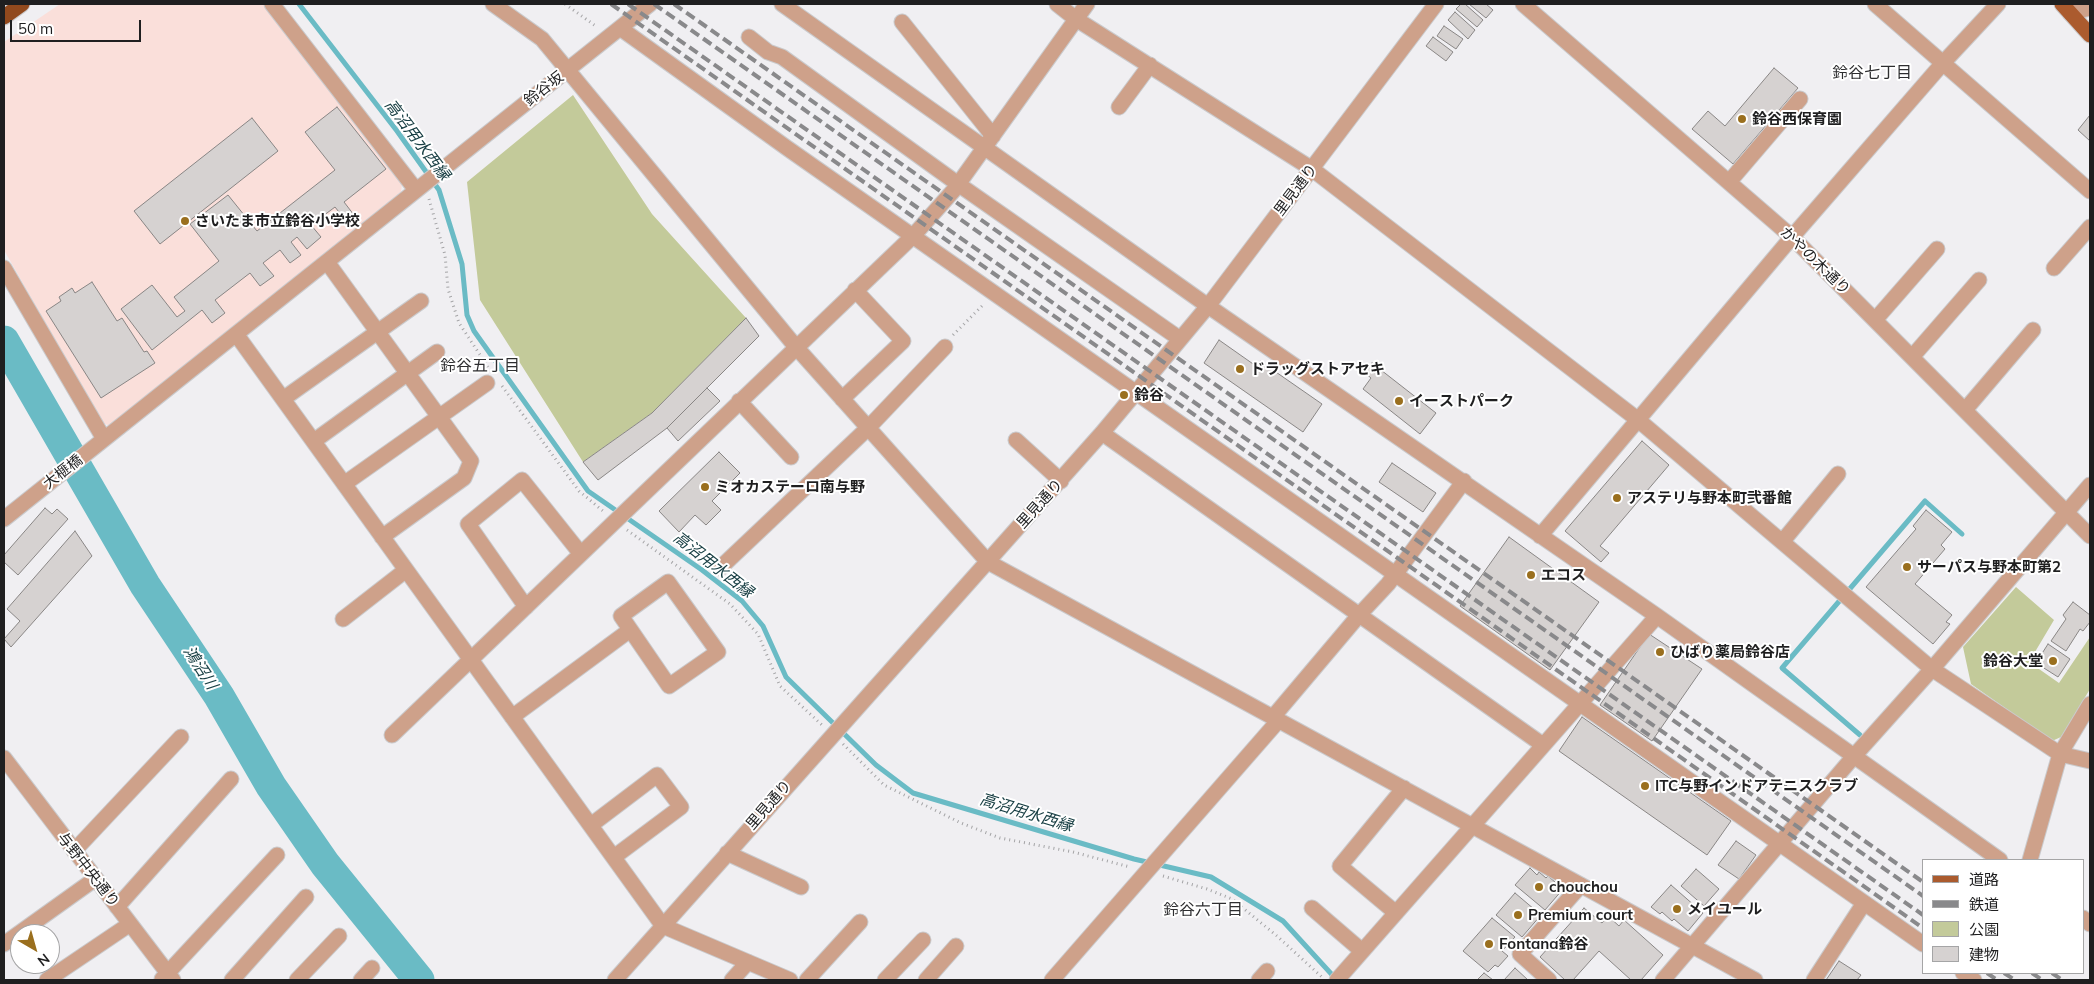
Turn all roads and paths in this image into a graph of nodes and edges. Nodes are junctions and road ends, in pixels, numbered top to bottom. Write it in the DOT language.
graph roads {
  1 [pos="22,4"];
  2 [pos="272,4"];
  3 [pos="492,4"];
  4 [pos="565,4"];
  5 [pos="650,4"];
  6 [pos="782,4"];
  7 [pos="1057,4"];
  8 [pos="1087,4"];
  9 [pos="1436,4"];
  10 [pos="1523,4"];
  11 [pos="1875,4"];
  12 [pos="1998,4"];
  13 [pos="2066,8"];
  14 [pos="2090,8"];
  15 [pos="4,16"];
  16 [pos="1076,19"];
  17 [pos="902,22"];
  18 [pos="615,32"];
  19 [pos="2090,35"];
  20 [pos="749,37"];
  21 [pos="1942,63"];
  22 [pos="1150,65"];
  23 [pos="568,70"];
  24 [pos="1800,99"];
  25 [pos="1119,108"];
  26 [pos="989,142"];
  27 [pos="1312,169"];
  28 [pos="1728,182"];
  29 [pos="958,184"];
  30 [pos="420,187"];
  31 [pos="2090,191"];
  32 [pos="2090,227"];
  33 [pos="913,236"];
  34 [pos="1792,237"];
  35 [pos="1937,249"];
  36 [pos="327,262"];
  37 [pos="4,268"];
  38 [pos="2054,268"];
  39 [pos="1979,280"];
  40 [pos="855,290"];
  41 [pos="995,293"];
  42 [pos="421,301"];
  43 [pos="1208,306"];
  44 [pos="1876,320"];
  45 [pos="2033,330"];
  46 [pos="378,332"];
  47 [pos="236,334"];
  48 [pos="1180,339"];
  49 [pos="796,347"];
  50 [pos="945,347"];
  51 [pos="437,352"];
  52 [pos="1912,357"];
  53 [pos="407,373"];
  54 [pos="493,379"];
  55 [pos="1136,392"];
  56 [pos="283,398"];
  57 [pos="842,399"];
  58 [pos="739,401"];
  59 [pos="1965,410"];
  60 [pos="439,417"];
  61 [pos="1637,419"];
  62 [pos="868,428"];
  63 [pos="1102,433"];
  64 [pos="103,440"];
  65 [pos="1016,440"];
  66 [pos="314,441"];
  67 [pos="791,457"];
  68 [pos="1838,474"];
  69 [pos="1061,481"];
  70 [pos="1464,481"];
  71 [pos="344,484"];
  72 [pos="2090,485"];
  73 [pos="2067,512"];
  74 [pos="619,518"];
  75 [pos="4,519"];
  76 [pos="382,536"];
  77 [pos="1540,536"];
  78 [pos="2090,536"];
  79 [pos="1782,542"];
  80 [pos="581,554"];
  81 [pos="988,562"];
  82 [pos="720,568"];
  83 [pos="406,570"];
  84 [pos="1396,574"];
  85 [pos="526,607"];
  86 [pos="1360,614"];
  87 [pos="1657,616"];
  88 [pos="343,619"];
  89 [pos="630,630"];
  90 [pos="472,660"];
  91 [pos="1932,670"];
  92 [pos="1580,703"];
  93 [pos="2090,704"];
  94 [pos="512,717"];
  95 [pos="1276,719"];
  96 [pos="832,734"];
  97 [pos="392,735"];
  98 [pos="181,737"];
  99 [pos="1543,745"];
  100 [pos="2060,754"];
  101 [pos="1855,755"];
  102 [pos="4,758"];
  103 [pos="2090,761"];
  104 [pos="231,779"];
  105 [pos="1404,788"];
  106 [pos="591,826"];
  107 [pos="1472,826"];
  108 [pos="1780,844"];
  109 [pos="74,851"];
  110 [pos="727,853"];
  111 [pos="277,855"];
  112 [pos="614,857"];
  113 [pos="1999,859"];
  114 [pos="2030,859"];
  115 [pos="1147,872"];
  116 [pos="95,880"];
  117 [pos="1581,885"];
  118 [pos="801,887"];
  119 [pos="306,897"];
  120 [pos="1864,903"];
  121 [pos="116,907"];
  122 [pos="1312,908"];
  123 [pos="1396,913"];
  124 [pos="860,922"];
  125 [pos="130,924"];
  126 [pos="663,926"];
  127 [pos="339,936"];
  128 [pos="923,940"];
  129 [pos="1922,943"];
  130 [pos="4,944"];
  131 [pos="956,946"];
  132 [pos="1693,946"];
  133 [pos="1362,951"];
  134 [pos="748,962"];
  135 [pos="372,968"];
  136 [pos="1339,977"];
  137 [pos="167,978"];
  138 [pos="47,980"];
  139 [pos="232,980"];
  140 [pos="297,980"];
  141 [pos="361,980"];
  142 [pos="615,980"];
  143 [pos="732,980"];
  144 [pos="790,980"];
  145 [pos="807,980"];
  146 [pos="886,980"];
  147 [pos="926,980"];
  148 [pos="1052,980"];
  149 [pos="1325,980"];
  150 [pos="1549,980"];
  151 [pos="1663,980"];
  152 [pos="1755,980"];
  153 [pos="1814,980"];
  1 -- 15 [label="highway"];
  2 -- 30 [label="street"];
  3 -- 23 [label="street"];
  4 -- 18 [label="path"];
  5 -- 18 [label="street, 鈴谷坂"];
  6 -- 26 [label="street"];
  7 -- 16 [label="street"];
  8 -- 16 [label="street"];
  9 -- 27 [label="street, 里見通り"];
  10 -- 28 [label="street, かやの木通り"];
  11 -- 21 [label="street"];
  12 -- 21 [label="street"];
  13 -- 14 [label="street"];
  13 -- 19 [label="main road"];
  16 -- 22 [label="street"];
  16 -- 26 [label="street"];
  17 -- 26 [label="street"];
  18 -- 23 [label="street, 鈴谷坂"];
  18 -- 33 [label="street"];
  20 -- 29 [label="street"];
  21 -- 31 [label="street"];
  21 -- 34 [label="street"];
  22 -- 25 [label="street"];
  22 -- 27 [label="street"];
  23 -- 30 [label="street, 鈴谷坂"];
  23 -- 49 [label="street"];
  24 -- 28 [label="street"];
  26 -- 29 [label="street"];
  26 -- 43 [label="street"];
  27 -- 43 [label="street, 里見通り"];
  27 -- 61 [label="street"];
  28 -- 34 [label="street, かやの木通り"];
  29 -- 33 [label="street"];
  29 -- 48 [label="street"];
  30 -- 36 [label="street, 鈴谷坂"];
  30 -- 54 [label="path"];
  32 -- 38 [label="street"];
  33 -- 40 [label="street"];
  33 -- 41 [label="street"];
  34 -- 44 [label="street, かやの木通り"];
  34 -- 61 [label="street"];
  35 -- 44 [label="street"];
  36 -- 46 [label="street"];
  36 -- 47 [label="street, 鈴谷坂"];
  37 -- 64 [label="street"];
  39 -- 52 [label="street"];
  40 -- 49 [label="street"];
  40 -- 57 [label="street"];
  41 -- 50 [label="path"];
  41 -- 55 [label="street"];
  42 -- 46 [label="street"];
  43 -- 48 [label="street, 里見通り"];
  43 -- 70 [label="street"];
  44 -- 52 [label="street, かやの木通り"];
  45 -- 59 [label="street"];
  46 -- 53 [label="street"];
  46 -- 56 [label="street"];
  47 -- 56 [label="street"];
  47 -- 64 [label="street, 大榧橋"];
  48 -- 55 [label="street, 里見通り"];
  49 -- 57 [label="street"];
  49 -- 58 [label="street"];
  50 -- 62 [label="street"];
  51 -- 53 [label="street"];
  52 -- 59 [label="street, かやの木通り"];
  53 -- 60 [label="street"];
  53 -- 66 [label="street"];
  54 -- 60 [label="street"];
  54 -- 74 [label="path"];
  55 -- 63 [label="street, 里見通り"];
  55 -- 84 [label="street"];
  56 -- 66 [label="street"];
  57 -- 62 [label="street"];
  58 -- 67 [label="street"];
  58 -- 74 [label="street"];
  59 -- 73 [label="street, かやの木通り"];
  60 -- 71 [label="street"];
  60 -- 76 [label="street"];
  61 -- 77 [label="street"];
  61 -- 79 [label="street"];
  62 -- 81 [label="street"];
  62 -- 82 [label="street"];
  63 -- 69 [label="street, 里見通り"];
  63 -- 86 [label="street"];
  64 -- 75 [label="street, 大榧橋"];
  65 -- 69 [label="street"];
  66 -- 71 [label="street"];
  68 -- 79 [label="street"];
  69 -- 81 [label="street, 里見通り"];
  70 -- 77 [label="street"];
  70 -- 84 [label="street"];
  71 -- 76 [label="street"];
  72 -- 73 [label="street"];
  73 -- 78 [label="street, かやの木通り"];
  73 -- 91 [label="street"];
  74 -- 80 [label="street"];
  74 -- 96 [label="path"];
  76 -- 83 [label="street"];
  77 -- 87 [label="street"];
  79 -- 91 [label="street"];
  80 -- 85 [label="street"];
  80 -- 85 [label="street"];
  81 -- 95 [label="street"];
  81 -- 96 [label="street, 里見通り"];
  83 -- 88 [label="street"];
  83 -- 90 [label="street"];
  84 -- 86 [label="street"];
  84 -- 92 [label="street"];
  85 -- 90 [label="street"];
  86 -- 95 [label="street"];
  86 -- 99 [label="street"];
  87 -- 92 [label="street"];
  87 -- 101 [label="street"];
  89 -- 89 [label="street"];
  89 -- 94 [label="street"];
  90 -- 94 [label="street"];
  90 -- 97 [label="street"];
  91 -- 100 [label="street"];
  91 -- 101 [label="street"];
  92 -- 99 [label="street"];
  92 -- 108 [label="street"];
  93 -- 100 [label="street"];
  94 -- 106 [label="street"];
  95 -- 105 [label="street"];
  95 -- 115 [label="street"];
  96 -- 110 [label="street, 里見通り"];
  96 -- 115 [label="path"];
  98 -- 109 [label="street"];
  99 -- 107 [label="street"];
  100 -- 103 [label="street"];
  100 -- 114 [label="street"];
  101 -- 108 [label="street"];
  101 -- 113 [label="street"];
  102 -- 109 [label="street, 与野中央通り"];
  104 -- 121 [label="street"];
  105 -- 107 [label="street"];
  105 -- 123 [label="street"];
  106 -- 112 [label="street"];
  106 -- 112 [label="street"];
  107 -- 117 [label="street"];
  107 -- 123 [label="street"];
  108 -- 120 [label="street"];
  108 -- 132 [label="street"];
  109 -- 116 [label="street, 与野中央通り"];
  110 -- 118 [label="street"];
  110 -- 126 [label="street, 里見通り"];
  111 -- 137 [label="street"];
  112 -- 126 [label="street"];
  115 -- 148 [label="street"];
  115 -- 149 [label="path"];
  116 -- 121 [label="street, 与野中央通り"];
  116 -- 130 [label="street"];
  117 -- 132 [label="street"];
  117 -- 150 [label="street"];
  119 -- 139 [label="street"];
  120 -- 129 [label="street"];
  120 -- 153 [label="street"];
  121 -- 125 [label="street, 与野中央通り"];
  122 -- 133 [label="street"];
  123 -- 133 [label="street"];
  124 -- 145 [label="street"];
  125 -- 137 [label="street, 与野中央通り"];
  125 -- 138 [label="street"];
  126 -- 134 [label="street"];
  126 -- 142 [label="street, 里見通り"];
  127 -- 140 [label="street"];
  128 -- 146 [label="street"];
  131 -- 147 [label="street"];
  132 -- 151 [label="street"];
  132 -- 152 [label="street"];
  133 -- 136 [label="street"];
  134 -- 143 [label="street"];
  134 -- 144 [label="street"];
  135 -- 141 [label="street"];
}
